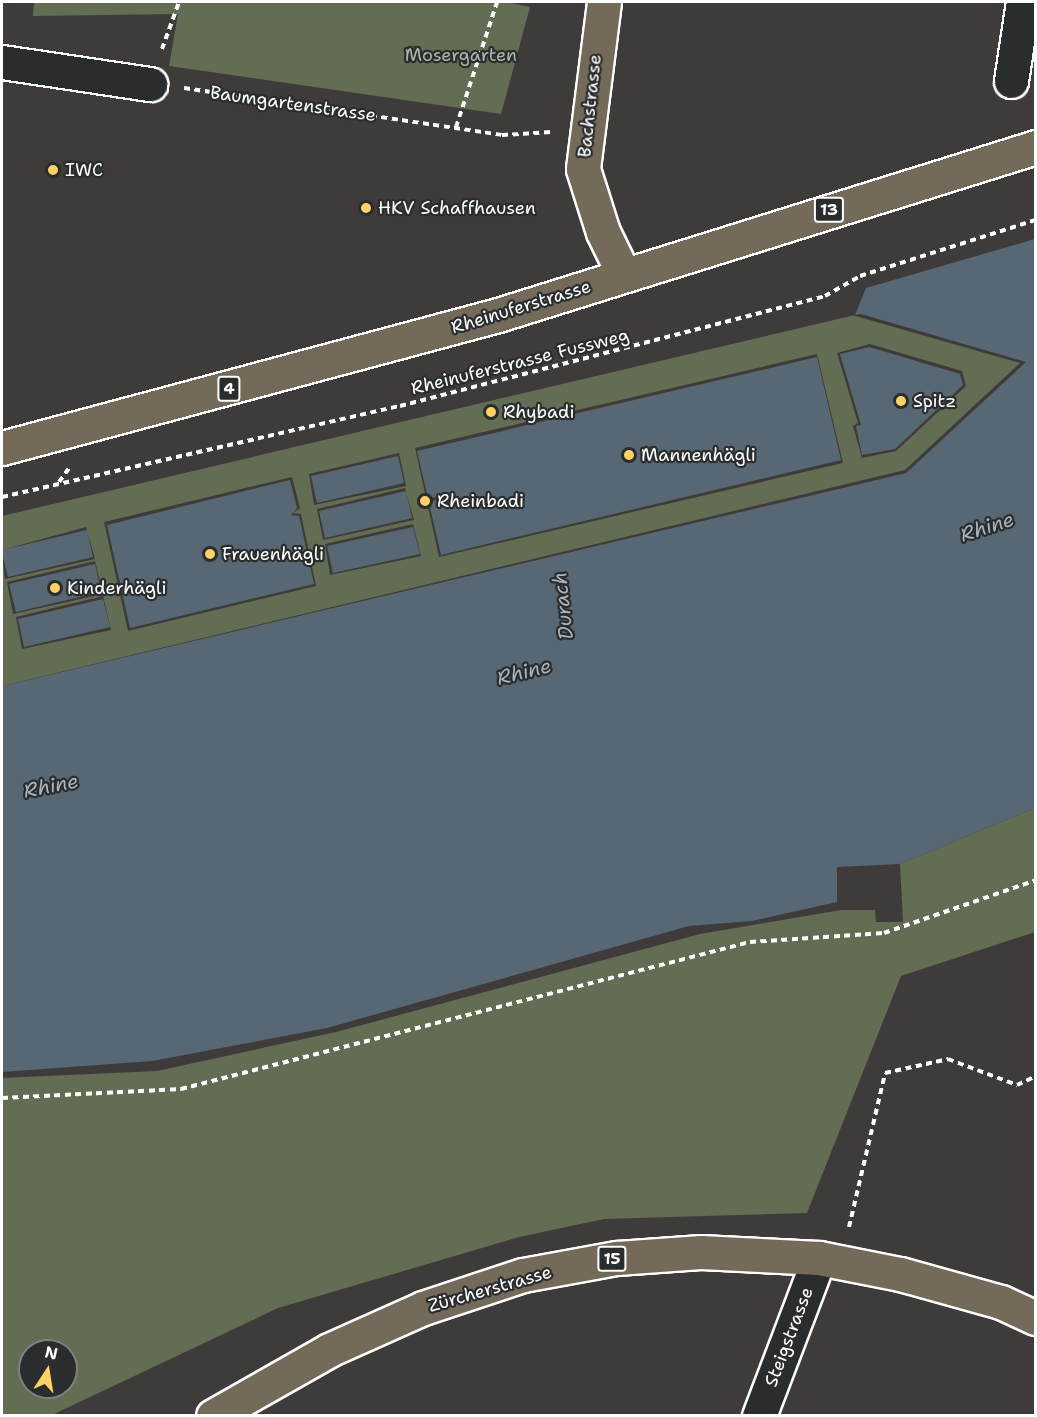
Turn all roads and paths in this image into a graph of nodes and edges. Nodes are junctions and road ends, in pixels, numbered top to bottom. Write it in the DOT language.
graph roads {
  1 [pos="179,2"];
  2 [pos="496,2"];
  3 [pos="604,2"];
  4 [pos="1023,2"];
  5 [pos="2,62"];
  6 [pos="1011,81"];
  7 [pos="150,84"];
  8 [pos="456,127"];
  9 [pos="585,130"];
  10 [pos="1035,147"];
  11 [pos="1035,220"];
  12 [pos="624,275"];
  13 [pos="2,448"];
  14 [pos="2,497"];
  15 [pos="1035,880"];
  16 [pos="1035,1076"];
  17 [pos="2,1098"];
  18 [pos="848,1231"];
  19 [pos="819,1258"];
  20 [pos="1035,1318"];
  21 [pos="213,1416"];
  22 [pos="759,1416"];
  1 -- 7 [label="path"];
  2 -- 8 [label="path"];
  3 -- 9 [label="main road, Bachstrasse"];
  4 -- 6 [label="street"];
  5 -- 7 [label="street"];
  7 -- 8 [label="path, Baumgartenstrasse"];
  8 -- 9 [label="path, Baumgartenstrasse"];
  9 -- 12 [label="main road, Bachstrasse"];
  10 -- 12 [label="main road, Rheinuferstrasse / 13"];
  11 -- 14 [label="path, Rheinuferstrasse Fussweg"];
  12 -- 13 [label="main road, Rheinuferstrasse / 4"];
  15 -- 17 [label="path"];
  16 -- 18 [label="path"];
  19 -- 20 [label="main road, Zürcherstrasse / 15"];
  19 -- 21 [label="main road, Zürcherstrasse / 15"];
  19 -- 22 [label="street, Steigstrasse"];
}
